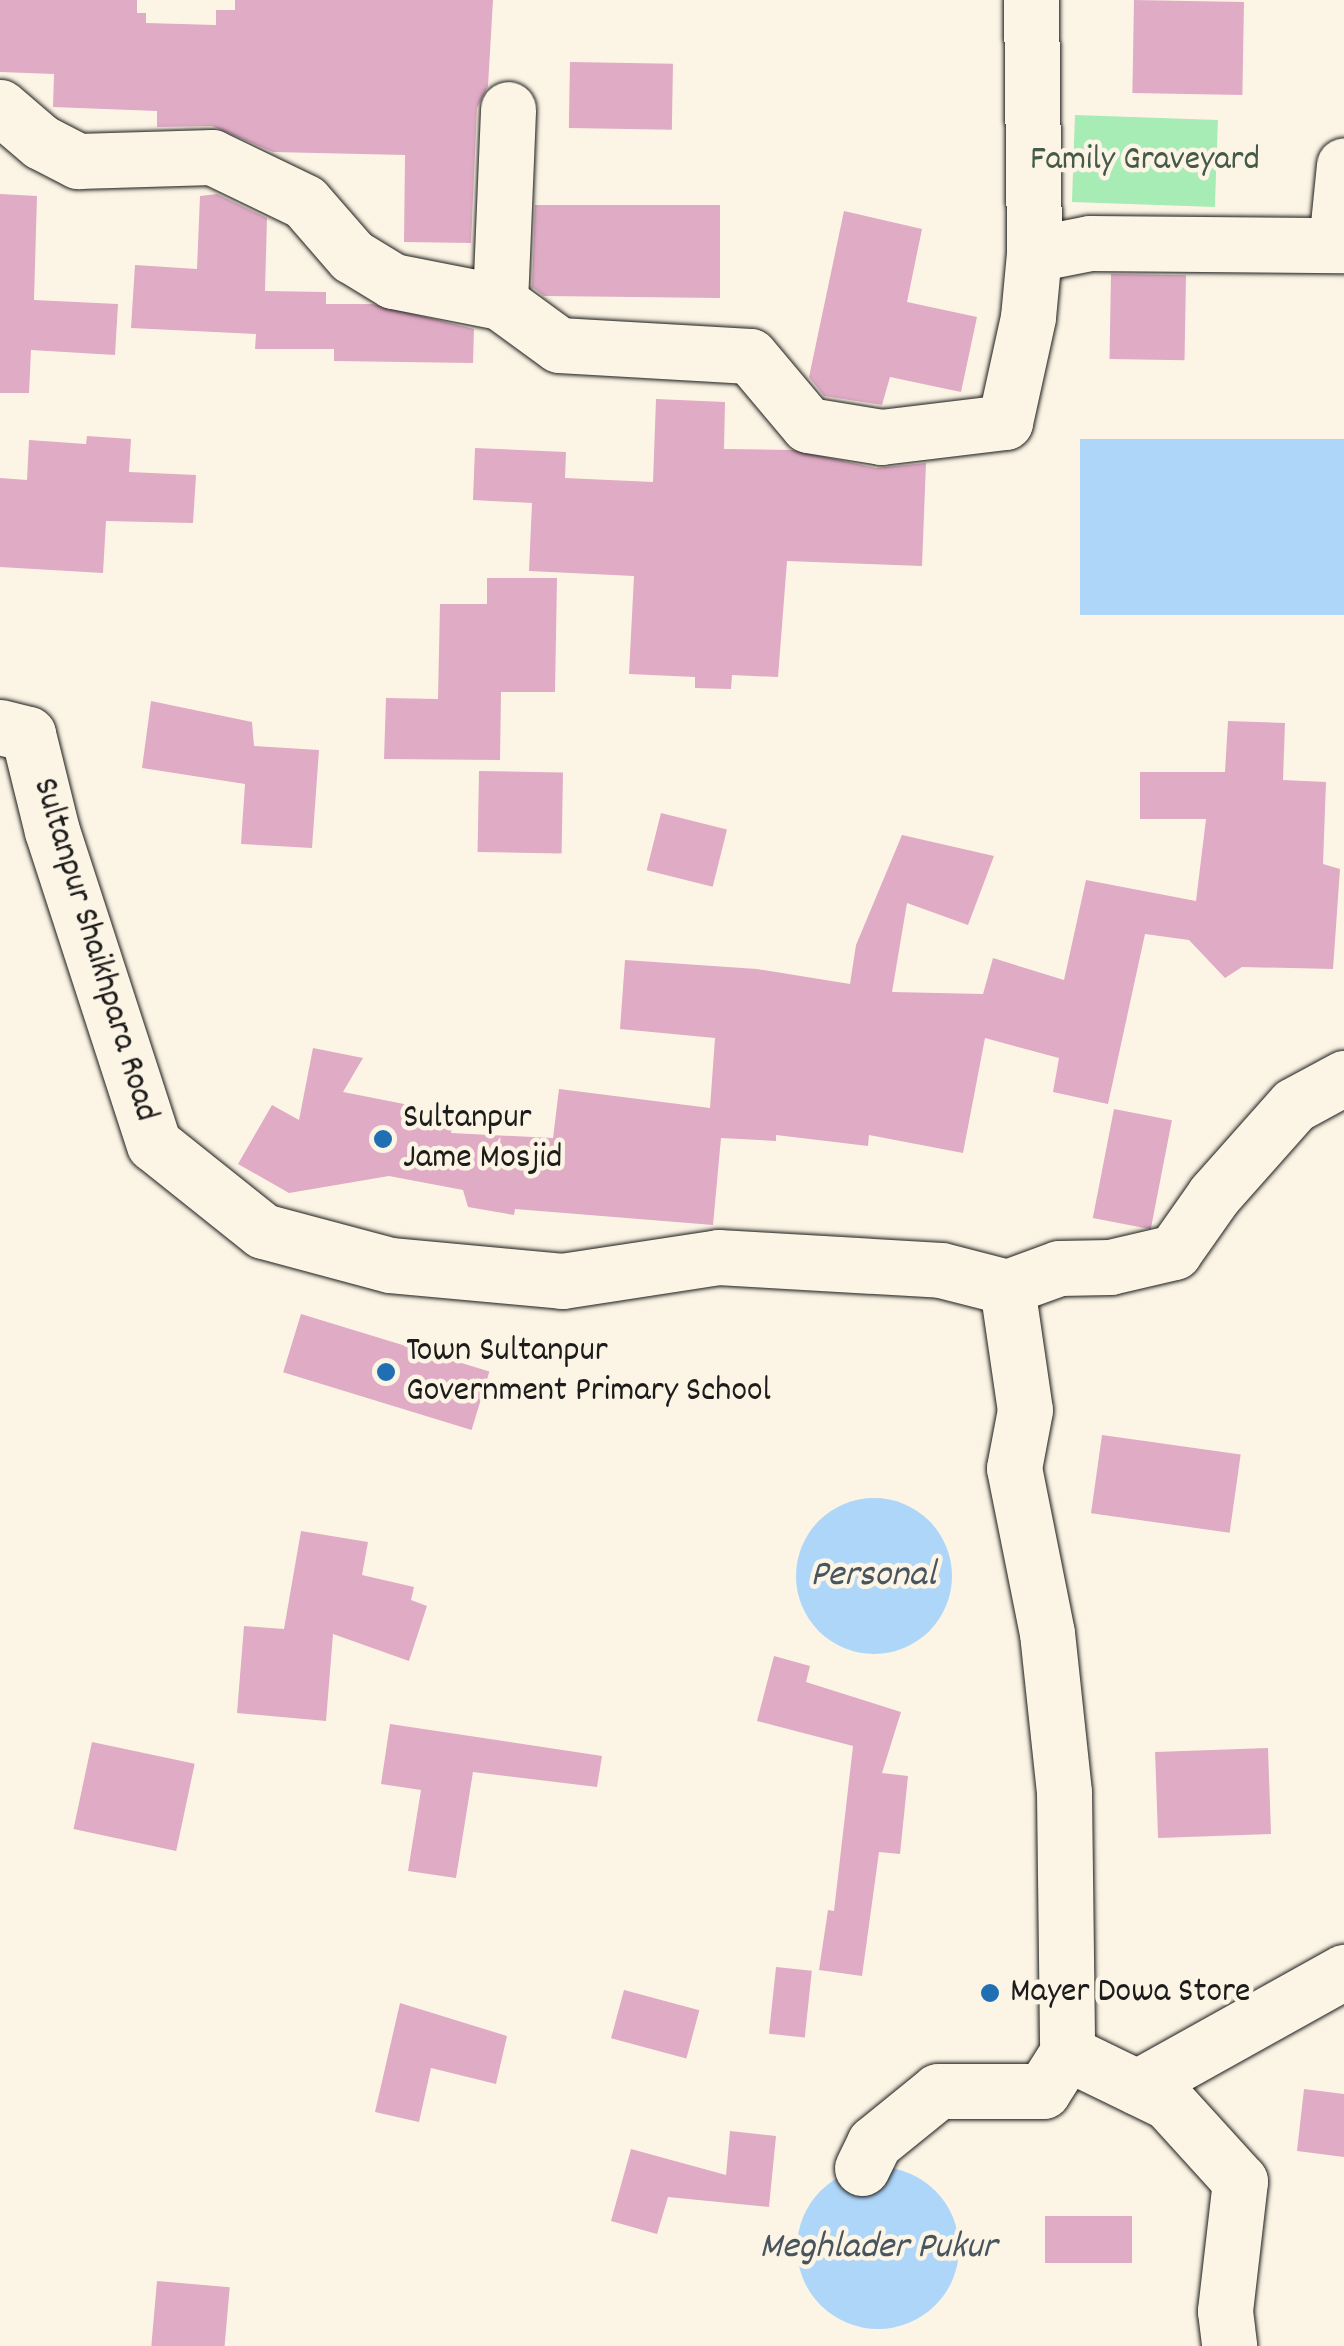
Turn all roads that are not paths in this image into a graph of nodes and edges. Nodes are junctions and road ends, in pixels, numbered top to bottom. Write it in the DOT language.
graph roads {
  1 [pos="1031,0"];
  2 [pos="0,107"];
  3 [pos="508,109"];
  4 [pos="1344,165"];
  5 [pos="1340,244"];
  6 [pos="1034,254"];
  7 [pos="500,302"];
  8 [pos="0,727"];
  9 [pos="1344,1078"];
  10 [pos="1007,1287"];
  11 [pos="1344,1972"];
  12 [pos="1067,2053"];
  13 [pos="1137,2087"];
  14 [pos="862,2168"];
  15 [pos="1252,2182"];
  16 [pos="1229,2346"];
  17 [pos="1244,2346"];
  1 -- 6 [label="street"];
  2 -- 7 [label="street"];
  3 -- 7 [label="street"];
  4 -- 5 [label="street"];
  5 -- 6 [label="street"];
  6 -- 7 [label="street"];
  8 -- 10 [label="street, Sultanpur Shaikhpara Road"];
  9 -- 10 [label="street"];
  10 -- 12 [label="street"];
  11 -- 13 [label="street"];
  12 -- 13 [label="street"];
  12 -- 14 [label="street"];
  13 -- 16 [label="street"];
  15 -- 17 [label="street"];
}
